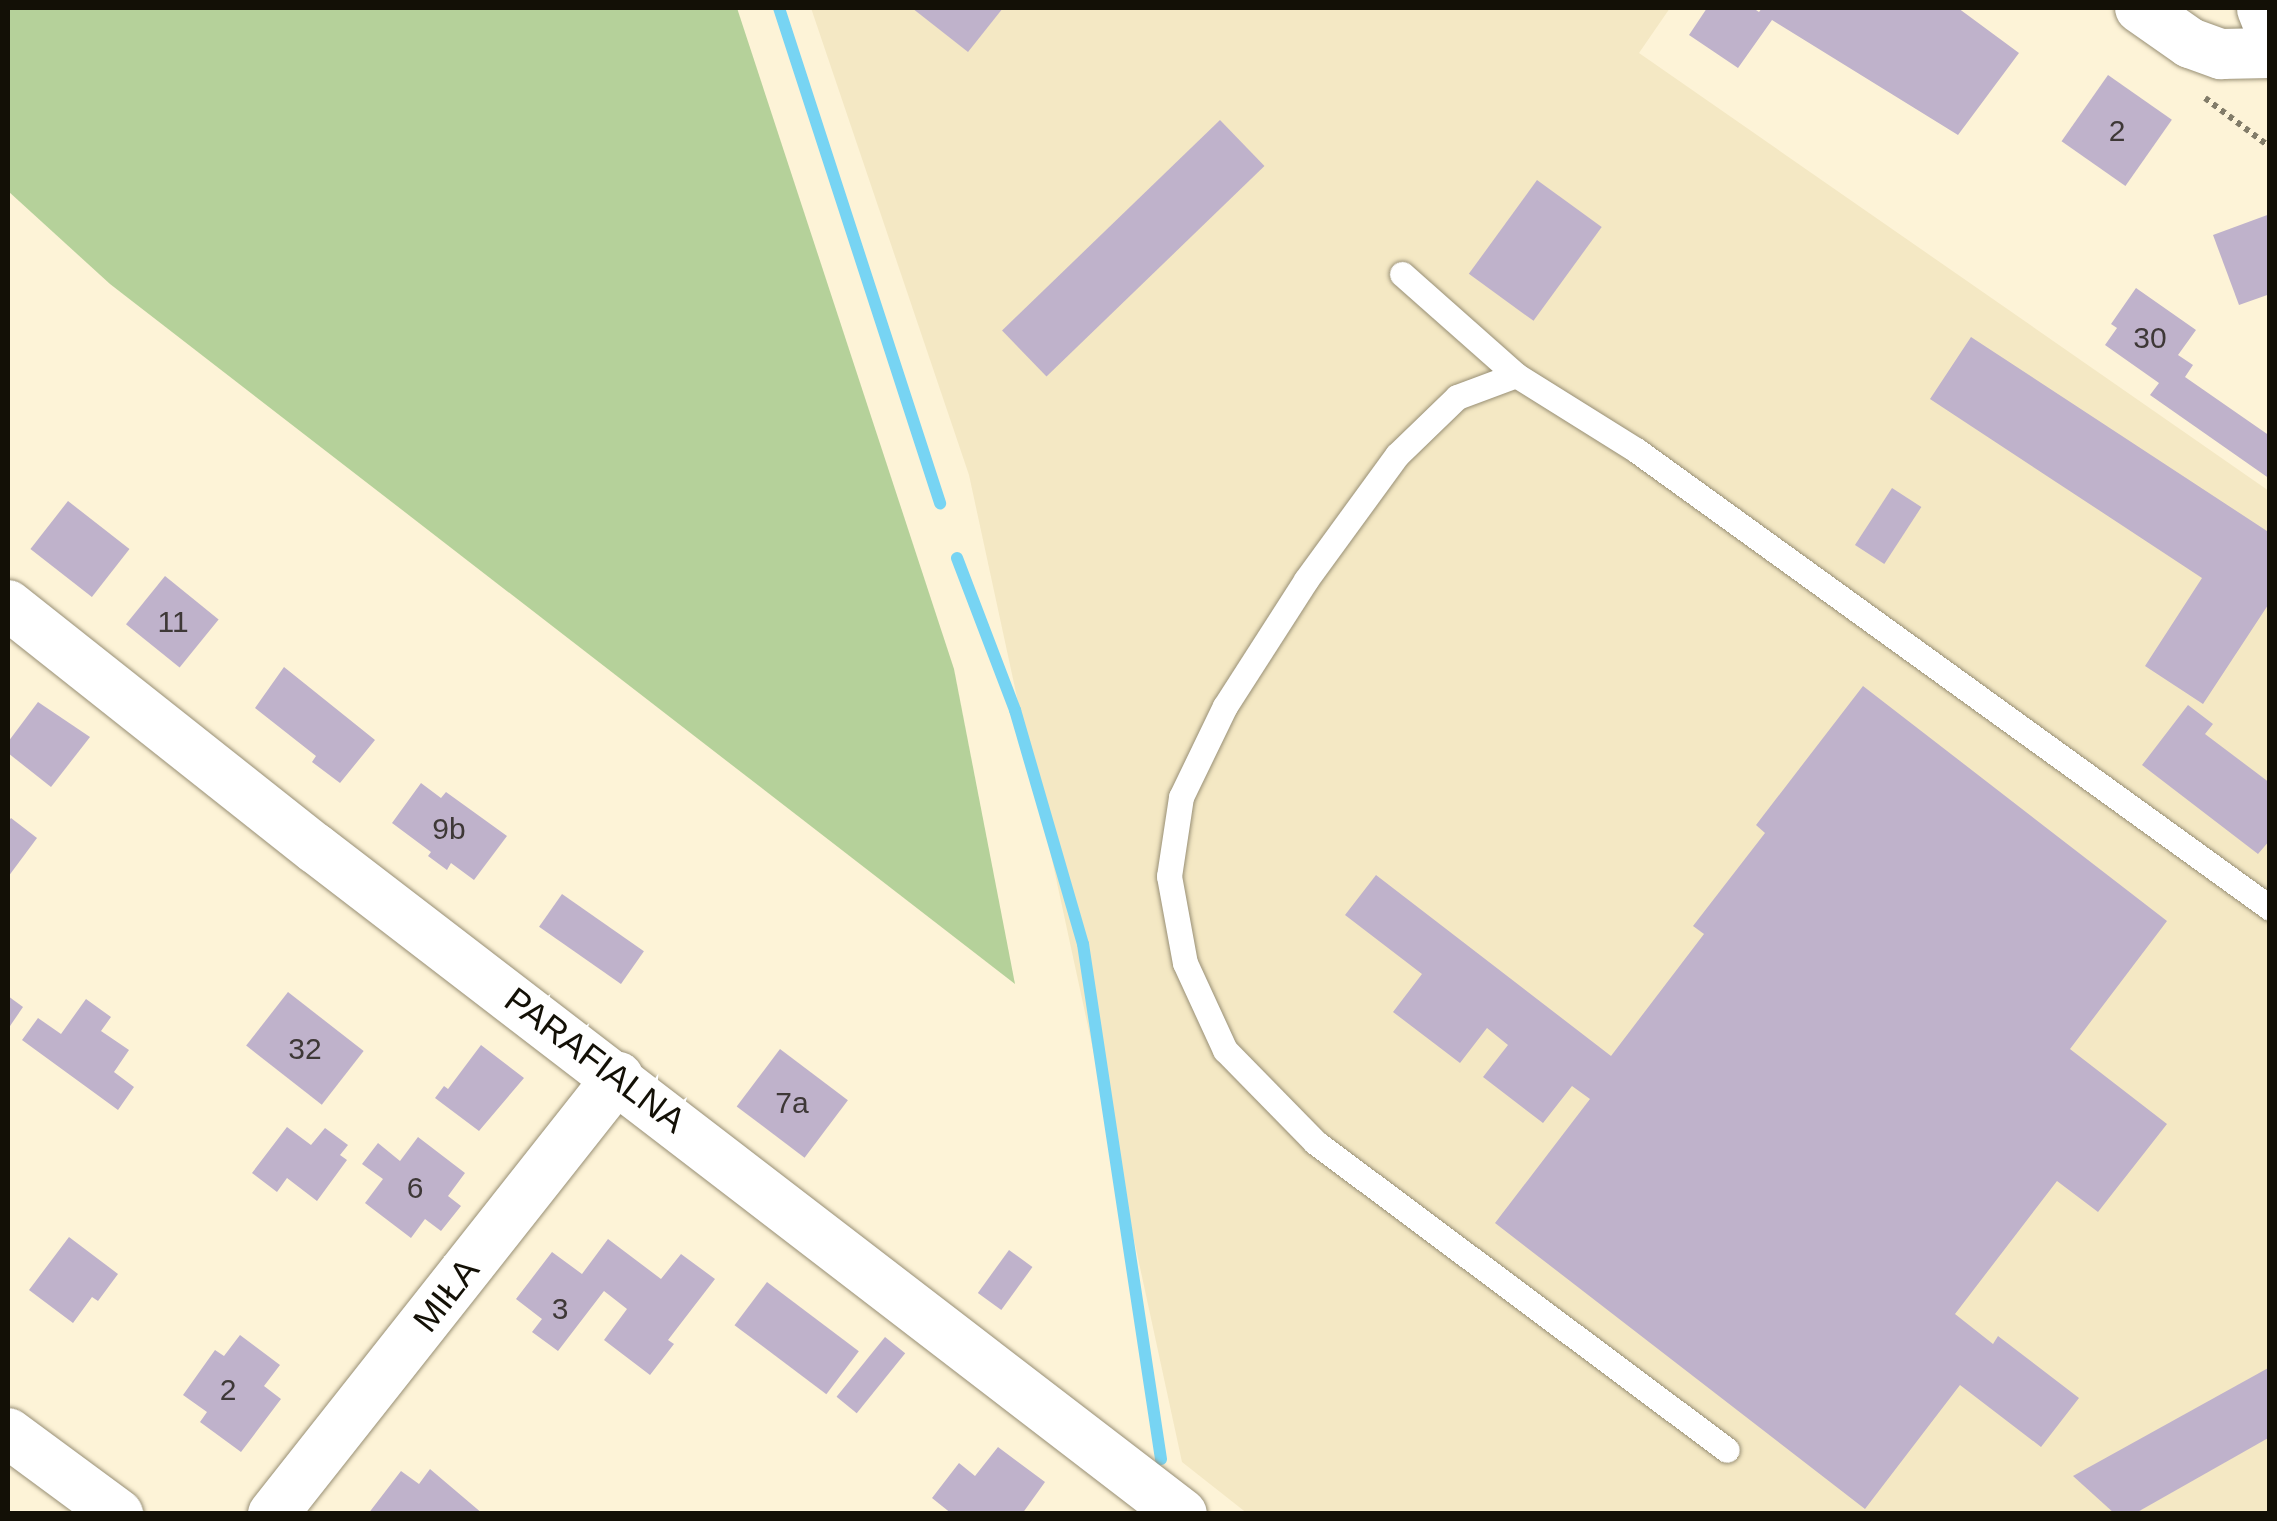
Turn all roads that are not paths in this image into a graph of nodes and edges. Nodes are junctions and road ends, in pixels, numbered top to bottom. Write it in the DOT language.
graph roads {
  1 [pos="2140,8"];
  2 [pos="2264,8"];
  3 [pos="2270,23"];
  4 [pos="2270,53"];
  5 [pos="1402,274"];
  6 [pos="1516,376"];
  7 [pos="8,605"];
  8 [pos="2270,908"];
  9 [pos="618,1077"];
  10 [pos="8,1433"];
  11 [pos="1728,1450"];
  12 [pos="118,1514"];
  13 [pos="273,1514"];
  14 [pos="1182,1514"];
  1 -- 4 [label="street"];
  2 -- 3 [label="street"];
  5 -- 6 [label="lane"];
  6 -- 8 [label="lane"];
  6 -- 11 [label="lane"];
  7 -- 9 [label="street, PARAFIALNA"];
  9 -- 13 [label="street, MIŁA"];
  9 -- 14 [label="street, PARAFIALNA"];
  10 -- 12 [label="street"];
}
